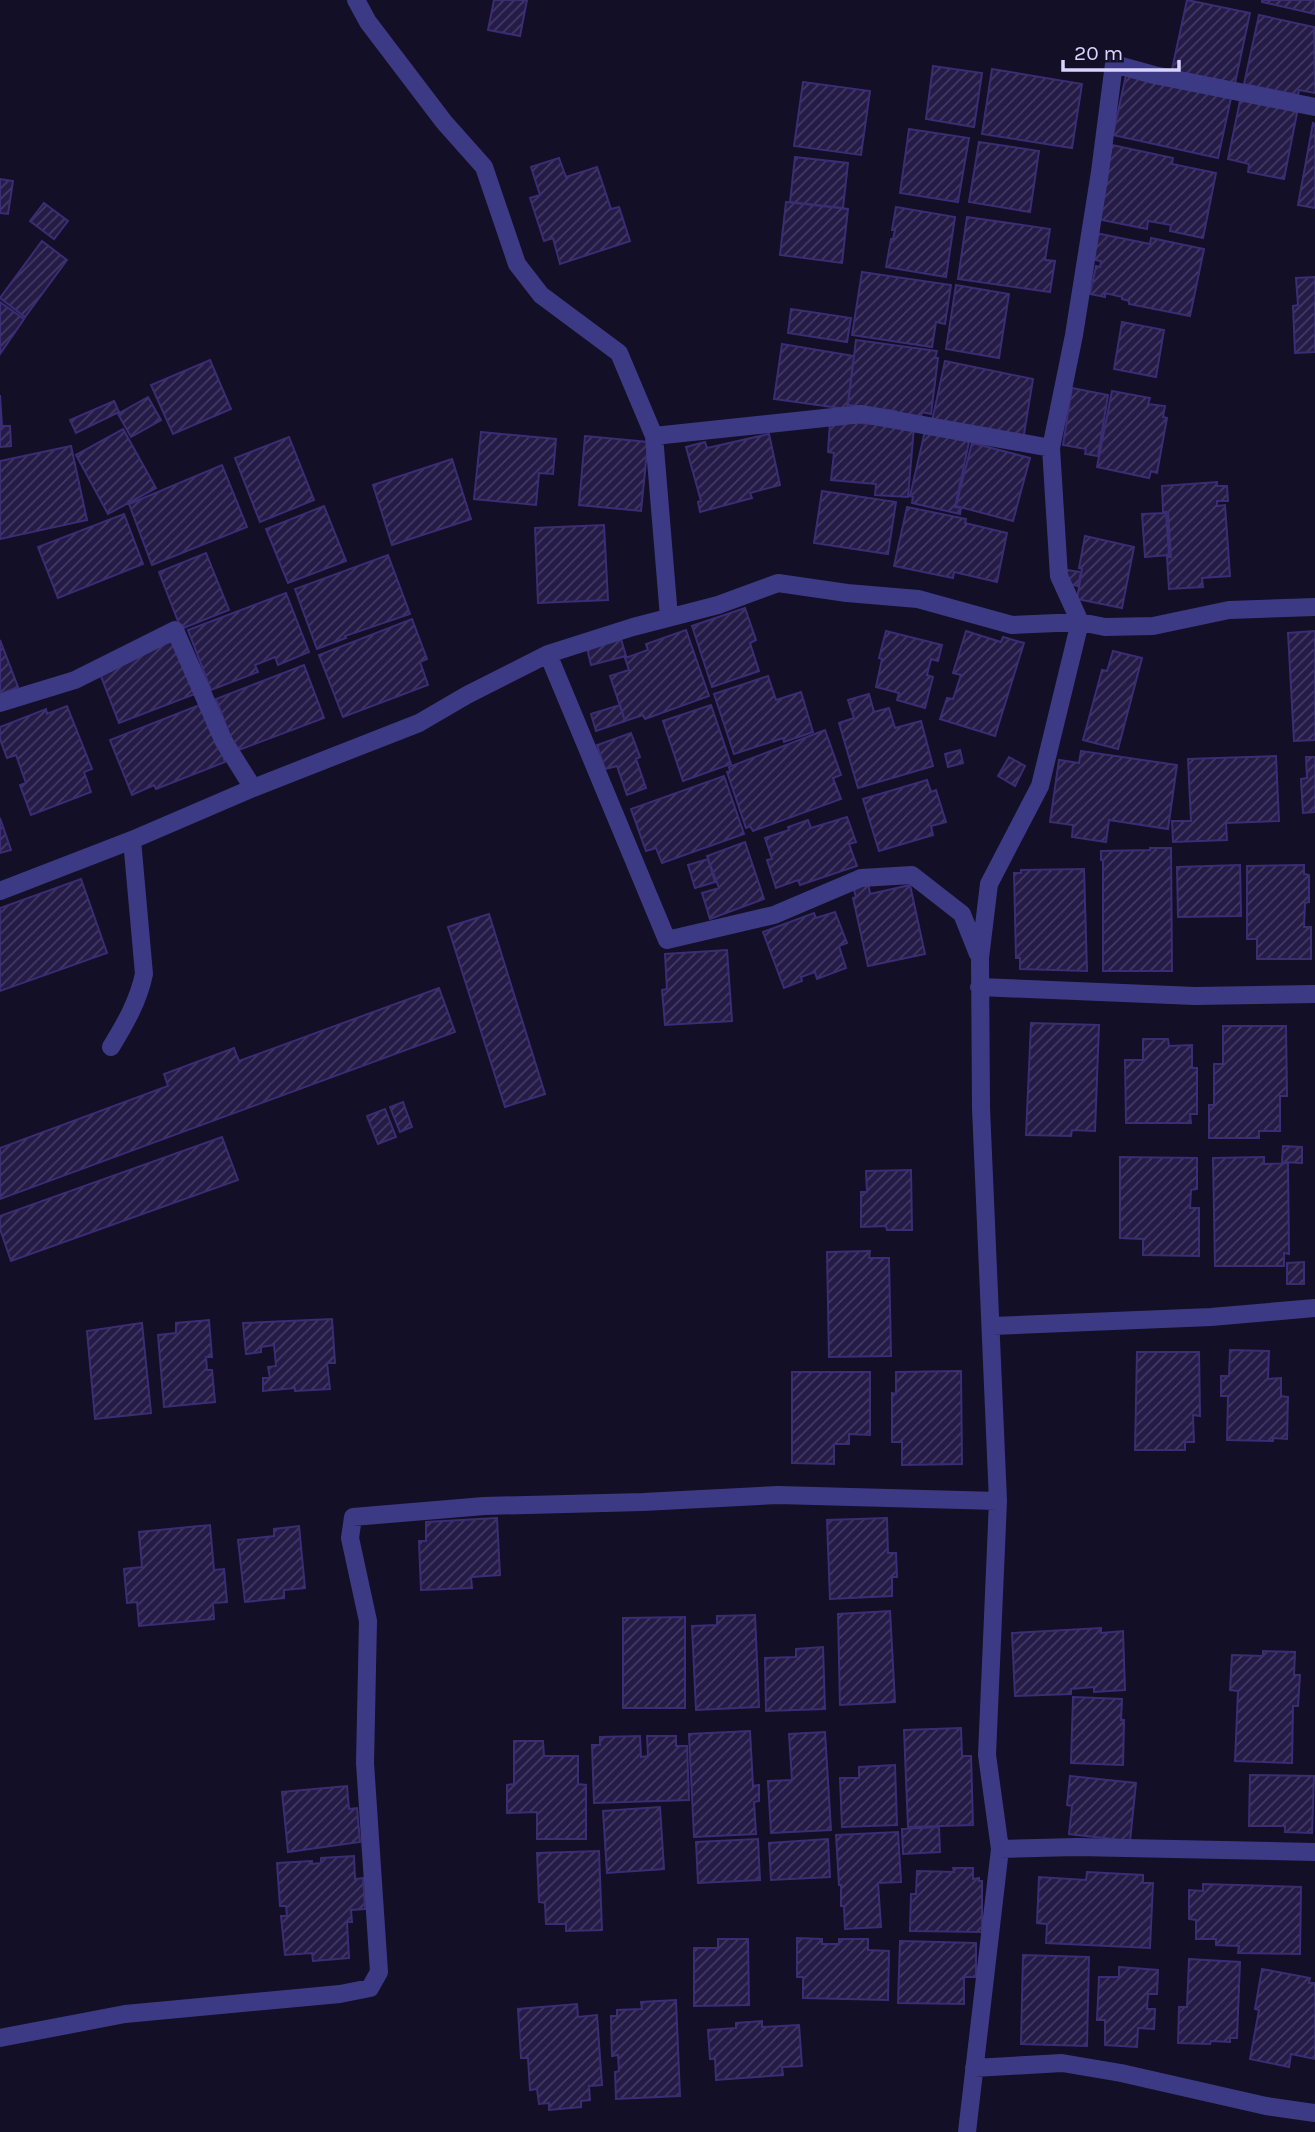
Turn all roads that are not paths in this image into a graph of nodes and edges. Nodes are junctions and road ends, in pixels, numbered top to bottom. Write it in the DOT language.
graph roads {
  1 [pos="356,0"];
  2 [pos="1315,107"];
  3 [pos="654,436"];
  4 [pos="1051,448"];
  5 [pos="1315,607"];
  6 [pos="669,617"];
  7 [pos="1080,622"];
  8 [pos="548,654"];
  9 [pos="0,703"];
  10 [pos="253,788"];
  11 [pos="132,841"];
  12 [pos="0,891"];
  13 [pos="980,958"];
  14 [pos="979,987"];
  15 [pos="1315,994"];
  16 [pos="111,1047"];
  17 [pos="1315,1308"];
  18 [pos="992,1326"];
  19 [pos="998,1501"];
  20 [pos="999,1849"];
  21 [pos="1315,1852"];
  22 [pos="0,2038"];
  23 [pos="974,2068"];
  24 [pos="1315,2113"];
  25 [pos="967,2132"];
  1 -- 3 [label="street"];
  2 -- 4 [label="street"];
  3 -- 4 [label="street"];
  3 -- 6 [label="street"];
  4 -- 7 [label="street"];
  5 -- 7 [label="street"];
  6 -- 7 [label="street"];
  6 -- 8 [label="street"];
  7 -- 13 [label="street"];
  8 -- 10 [label="street"];
  8 -- 13 [label="street"];
  9 -- 10 [label="street"];
  10 -- 11 [label="street"];
  11 -- 12 [label="street"];
  11 -- 16 [label="street"];
  13 -- 14 [label="street"];
  14 -- 15 [label="street"];
  14 -- 18 [label="street"];
  17 -- 18 [label="street"];
  18 -- 19 [label="street"];
  19 -- 20 [label="street"];
  19 -- 22 [label="street"];
  20 -- 21 [label="street"];
  20 -- 23 [label="street"];
  23 -- 24 [label="street"];
  23 -- 25 [label="street"];
}
